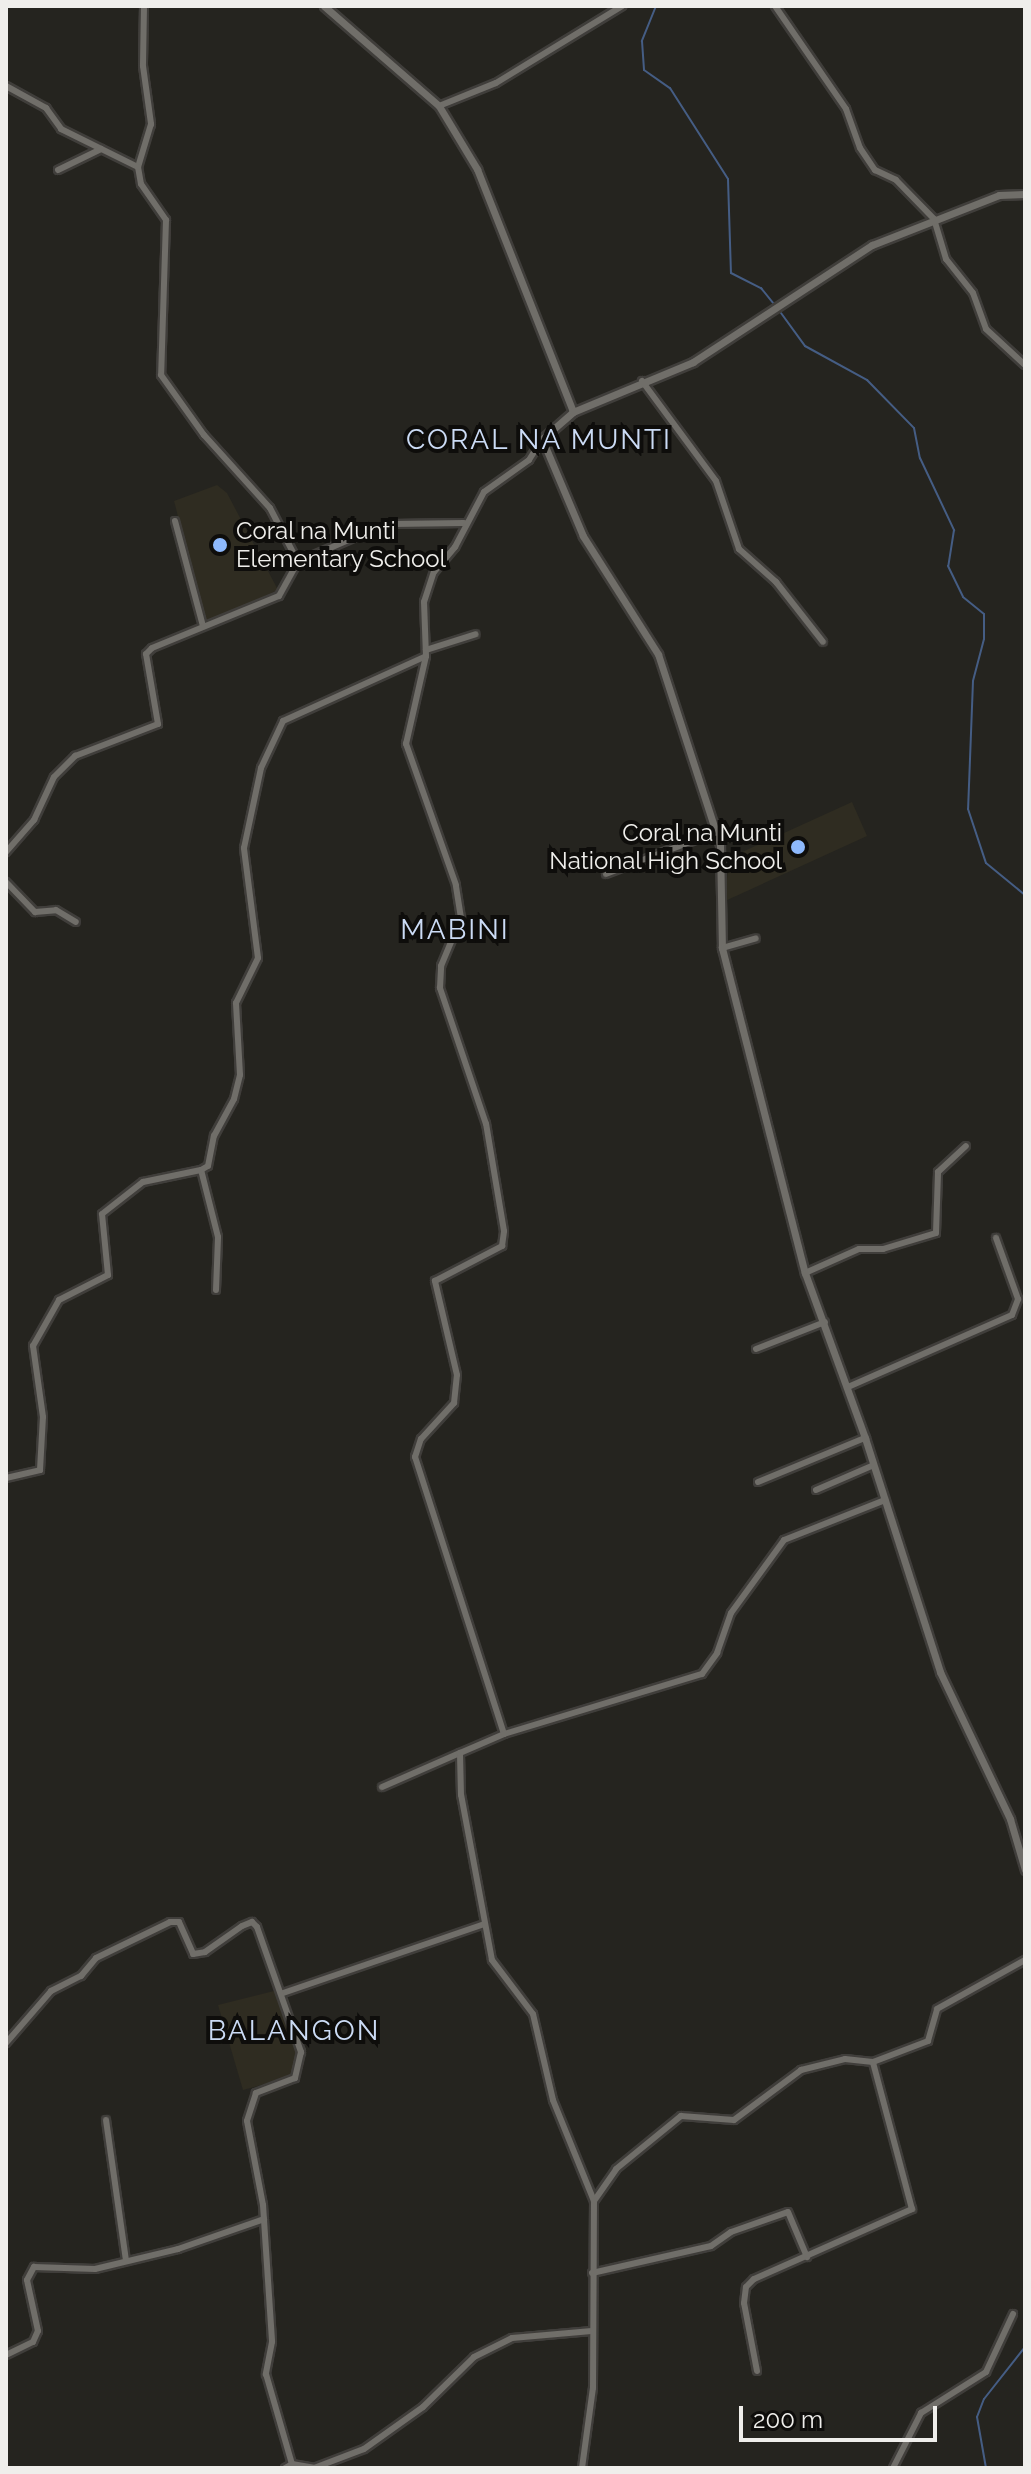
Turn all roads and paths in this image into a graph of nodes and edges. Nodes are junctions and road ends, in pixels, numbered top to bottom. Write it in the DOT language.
graph roads {
  1 [pos="144,6"];
  2 [pos="324,6"];
  3 [pos="622,6"];
  4 [pos="775,6"];
  5 [pos="6,86"];
  6 [pos="439,106"];
  7 [pos="101,149"];
  8 [pos="138,167"];
  9 [pos="58,170"];
  10 [pos="1025,194"];
  11 [pos="934,219"];
  12 [pos="1025,365"];
  13 [pos="642,381"];
  14 [pos="573,412"];
  15 [pos="542,439"];
  16 [pos="175,521"];
  17 [pos="464,523"];
  18 [pos="298,562"];
  19 [pos="203,626"];
  20 [pos="476,634"];
  21 [pos="823,642"];
  22 [pos="426,653"];
  23 [pos="716,832"];
  24 [pos="6,852"];
  25 [pos="606,874"];
  26 [pos="6,882"];
  27 [pos="76,922"];
  28 [pos="756,938"];
  29 [pos="722,948"];
  30 [pos="966,1146"];
  31 [pos="201,1170"];
  32 [pos="996,1238"];
  33 [pos="805,1273"];
  34 [pos="216,1290"];
  35 [pos="825,1322"];
  36 [pos="756,1349"];
  37 [pos="848,1387"];
  38 [pos="865,1438"];
  39 [pos="874,1465"];
  40 [pos="6,1478"];
  41 [pos="758,1482"];
  42 [pos="816,1490"];
  43 [pos="885,1500"];
  44 [pos="504,1734"];
  45 [pos="460,1753"];
  46 [pos="382,1787"];
  47 [pos="1025,1870"];
  48 [pos="484,1924"];
  49 [pos="1025,1960"];
  50 [pos="283,1993"];
  51 [pos="6,2043"];
  52 [pos="873,2062"];
  53 [pos="106,2120"];
  54 [pos="594,2201"];
  55 [pos="264,2219"];
  56 [pos="807,2257"];
  57 [pos="126,2261"];
  58 [pos="592,2273"];
  59 [pos="1013,2314"];
  60 [pos="592,2331"];
  61 [pos="6,2355"];
  62 [pos="757,2371"];
  63 [pos="292,2464"];
  64 [pos="285,2468"];
  65 [pos="582,2468"];
  66 [pos="893,2468"];
  1 -- 8 [label="street"];
  2 -- 6 [label="street"];
  3 -- 6 [label="street"];
  4 -- 11 [label="street"];
  5 -- 7 [label="street"];
  6 -- 14 [label="street"];
  7 -- 8 [label="street"];
  7 -- 9 [label="street"];
  8 -- 18 [label="street"];
  10 -- 11 [label="street"];
  11 -- 12 [label="street"];
  11 -- 13 [label="street"];
  13 -- 14 [label="street"];
  13 -- 21 [label="street"];
  14 -- 15 [label="street"];
  15 -- 17 [label="street"];
  15 -- 23 [label="street"];
  16 -- 19 [label="street"];
  17 -- 18 [label="street"];
  17 -- 22 [label="street"];
  18 -- 19 [label="street"];
  19 -- 24 [label="street"];
  20 -- 22 [label="street"];
  22 -- 31 [label="street"];
  22 -- 44 [label="street"];
  23 -- 25 [label="street"];
  23 -- 29 [label="street"];
  26 -- 27 [label="street"];
  28 -- 29 [label="street"];
  29 -- 33 [label="street"];
  30 -- 33 [label="street"];
  31 -- 34 [label="street"];
  31 -- 40 [label="street"];
  32 -- 37 [label="street"];
  33 -- 35 [label="street"];
  35 -- 36 [label="street"];
  35 -- 37 [label="street"];
  37 -- 38 [label="street"];
  38 -- 39 [label="street"];
  38 -- 41 [label="street"];
  39 -- 42 [label="street"];
  39 -- 43 [label="street"];
  43 -- 44 [label="street"];
  43 -- 47 [label="street"];
  44 -- 45 [label="street"];
  45 -- 46 [label="street"];
  45 -- 48 [label="street"];
  48 -- 50 [label="street"];
  48 -- 54 [label="street"];
  49 -- 52 [label="street"];
  50 -- 51 [label="street"];
  50 -- 55 [label="street"];
  52 -- 54 [label="street"];
  52 -- 56 [label="street"];
  53 -- 57 [label="street"];
  54 -- 58 [label="street"];
  55 -- 57 [label="street"];
  55 -- 63 [label="street"];
  56 -- 58 [label="street"];
  56 -- 62 [label="street"];
  57 -- 61 [label="street"];
  58 -- 60 [label="street"];
  59 -- 66 [label="street"];
  60 -- 63 [label="street"];
  60 -- 65 [label="street"];
  63 -- 64 [label="street"];
}
